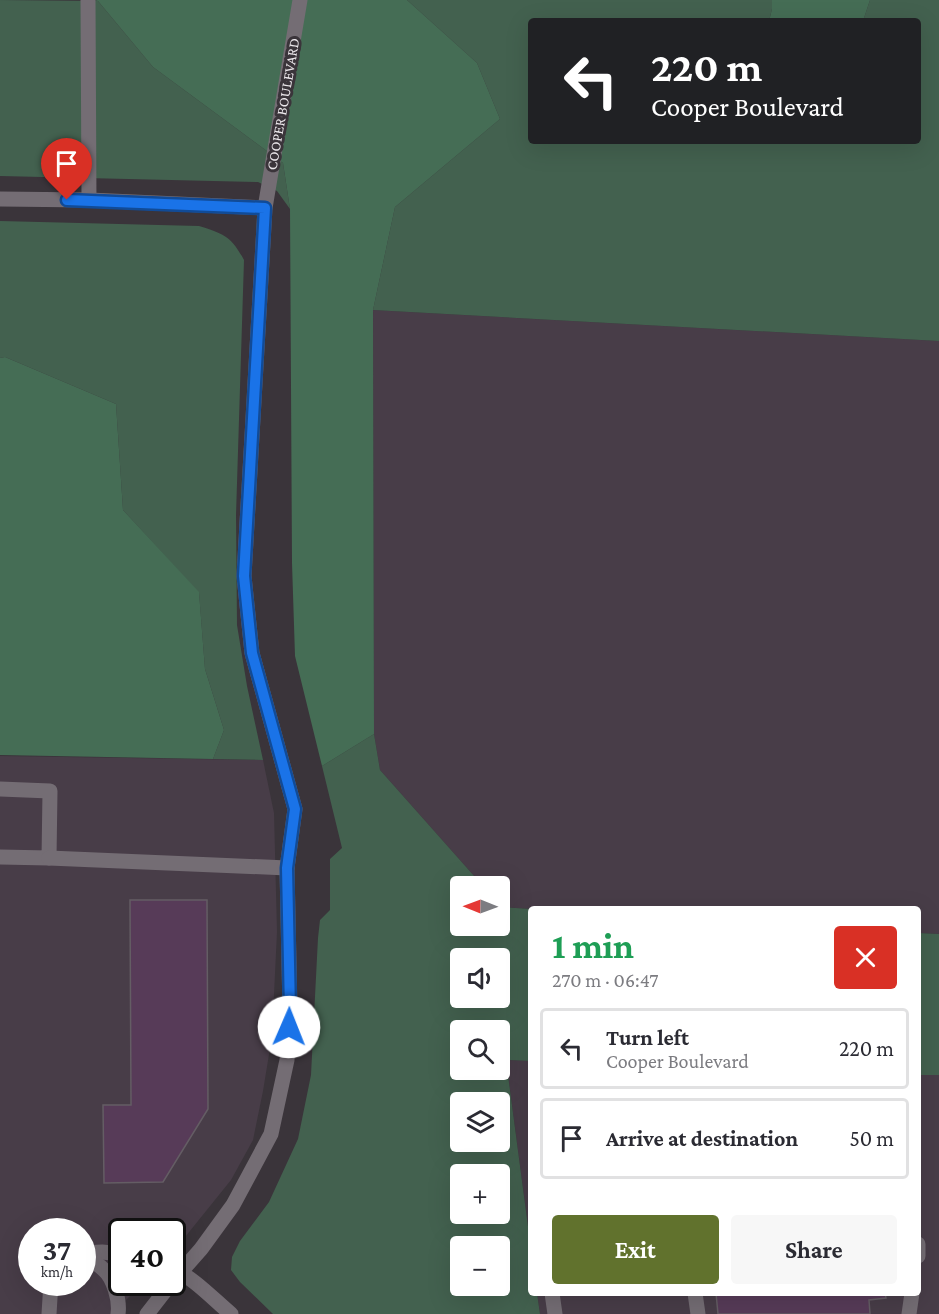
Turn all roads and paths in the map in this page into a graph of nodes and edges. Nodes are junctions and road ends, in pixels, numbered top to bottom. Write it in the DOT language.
graph roads {
  1 [pos="88,0"];
  2 [pos="300,0"];
  3 [pos="0,198"];
  4 [pos="89,201"];
  5 [pos="265,208"];
  6 [pos="0,789"];
  7 [pos="0,856"];
  8 [pos="49,858"];
  9 [pos="287,868"];
  10 [pos="96,1264"];
  11 [pos="186,1265"];
  12 [pos="186,1281"];
  13 [pos="50,1296"];
  14 [pos="160,1296"];
  15 [pos="552,1296"];
  16 [pos="695,1296"];
  17 [pos="912,1296"];
  18 [pos="49,1314"];
  19 [pos="118,1314"];
  20 [pos="147,1314"];
  21 [pos="231,1314"];
  22 [pos="555,1314"];
  23 [pos="698,1314"];
  24 [pos="909,1314"];
  1 -- 4 [label="street"];
  2 -- 5 [label="street, COOPER BOULEVARD"];
  3 -- 4 [label="street"];
  4 -- 5 [label="street"];
  5 -- 9 [label="street, COOPER BOULEVARD"];
  6 -- 8 [label="street"];
  7 -- 8 [label="street"];
  8 -- 9 [label="street"];
  9 -- 11 [label="street, COOPER BOULEVARD"];
  10 -- 19 [label="street"];
  12 -- 21 [label="street"];
  13 -- 18 [label="street"];
  14 -- 20 [label="street, COOPER BOULEVARD"];
  15 -- 22 [label="street"];
  16 -- 23 [label="street"];
  17 -- 24 [label="street"];
}
